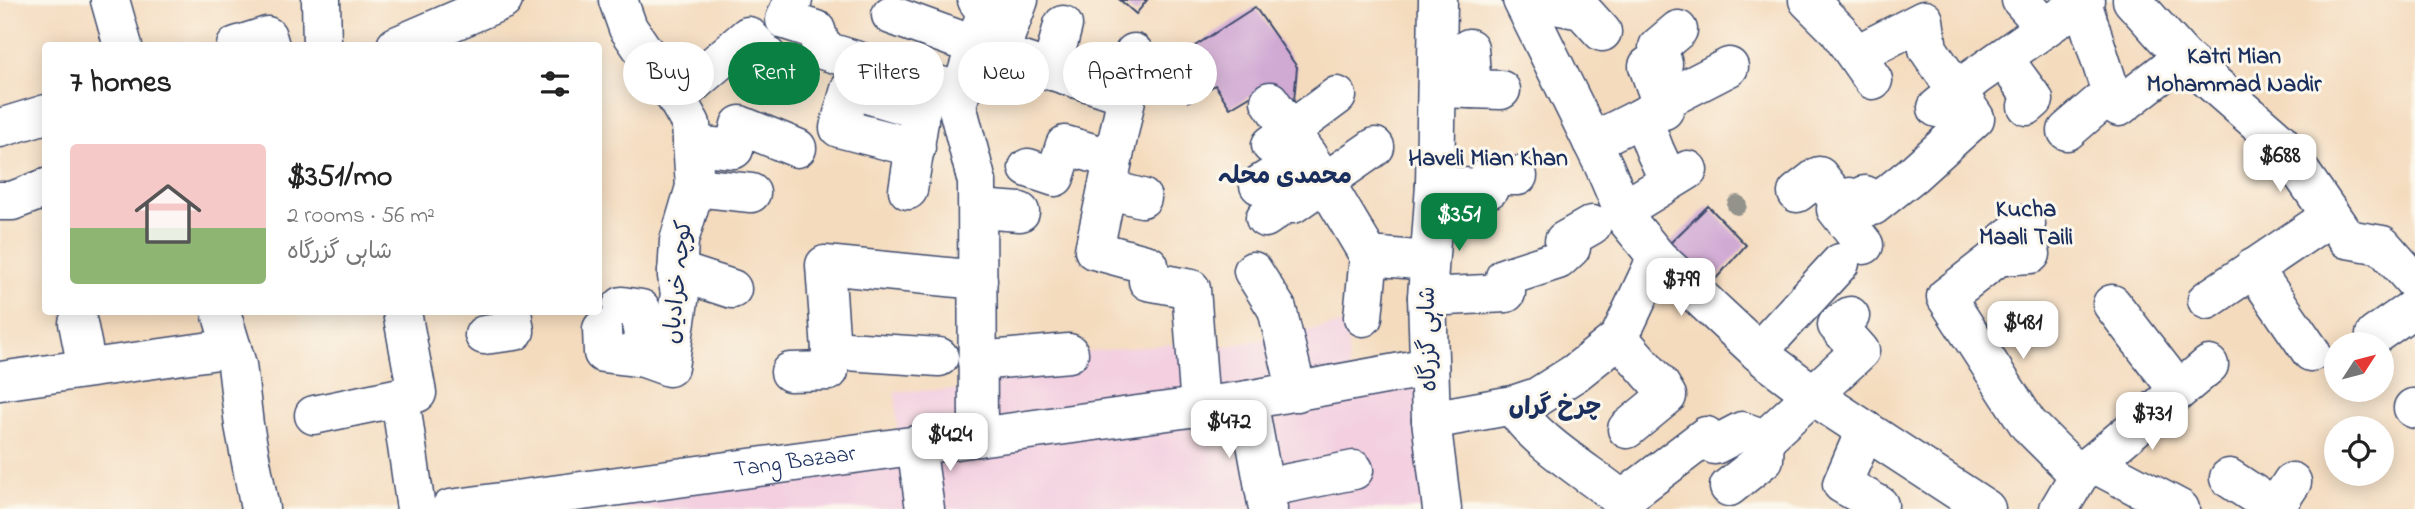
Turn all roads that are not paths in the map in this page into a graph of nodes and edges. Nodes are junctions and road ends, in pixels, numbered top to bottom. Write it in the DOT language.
graph roads {
  1 [pos="110,0"];
  2 [pos="321,0"];
  3 [pos="618,0"];
  4 [pos="793,0"];
  5 [pos="977,0"];
  6 [pos="1020,0"];
  7 [pos="1438,0"];
  8 [pos="1522,0"];
  9 [pos="1528,0"];
  10 [pos="1808,0"];
  11 [pos="2083,1"];
  12 [pos="494,2"];
  13 [pos="2137,2"];
  14 [pos="1925,10"];
  15 [pos="2033,14"];
  16 [pos="891,15"];
  17 [pos="1063,25"];
  18 [pos="1678,30"];
  19 [pos="1602,32"];
  20 [pos="122,42"];
  21 [pos="248,42"];
  22 [pos="269,42"];
  23 [pos="322,42"];
  24 [pos="411,42"];
  25 [pos="637,42"];
  26 [pos="966,42"];
  27 [pos="988,42"];
  28 [pos="993,42"];
  29 [pos="1469,48"];
  30 [pos="728,53"];
  31 [pos="834,55"];
  32 [pos="2183,57"];
  33 [pos="2003,58"];
  34 [pos="714,65"];
  35 [pos="1729,67"];
  36 [pos="1051,71"];
  37 [pos="1063,75"];
  38 [pos="1920,82"];
  39 [pos="1471,89"];
  40 [pos="1956,92"];
  41 [pos="2111,93"];
  42 [pos="1337,96"];
  43 [pos="1270,101"];
  44 [pos="958,102"];
  45 [pos="680,105"];
  46 [pos="845,105"];
  47 [pos="922,105"];
  48 [pos="1127,105"];
  49 [pos="2027,106"];
  50 [pos="1652,109"];
  51 [pos="42,115"];
  52 [pos="0,128"];
  53 [pos="2067,131"];
  54 [pos="1592,142"];
  55 [pos="692,145"];
  56 [pos="1375,147"];
  57 [pos="797,148"];
  58 [pos="916,148"];
  59 [pos="1299,153"];
  60 [pos="1028,168"];
  61 [pos="1518,176"];
  62 [pos="1121,182"];
  63 [pos="1436,185"];
  64 [pos="695,187"];
  65 [pos="42,190"];
  66 [pos="908,190"];
  67 [pos="751,193"];
  68 [pos="1797,193"];
  69 [pos="0,201"];
  70 [pos="1262,202"];
  71 [pos="1841,204"];
  72 [pos="978,209"];
  73 [pos="1020,212"];
  74 [pos="2331,216"];
  75 [pos="1607,218"];
  76 [pos="2021,245"];
  77 [pos="1369,256"];
  78 [pos="1657,257"];
  79 [pos="2407,259"];
  80 [pos="2253,268"];
  81 [pos="677,271"];
  82 [pos="1253,271"];
  83 [pos="1428,279"];
  84 [pos="978,281"];
  85 [pos="732,289"];
  86 [pos="2207,300"];
  87 [pos="2112,304"];
  88 [pos="2415,307"];
  89 [pos="222,315"];
  90 [pos="403,315"];
  91 [pos="1850,316"];
  92 [pos="612,317"];
  93 [pos="1363,317"];
  94 [pos="78,323"];
  95 [pos="2379,332"];
  96 [pos="1619,338"];
  97 [pos="232,348"];
  98 [pos="831,350"];
  99 [pos="1758,352"];
  100 [pos="2311,352"];
  101 [pos="1069,353"];
  102 [pos="939,357"];
  103 [pos="977,361"];
  104 [pos="2209,365"];
  105 [pos="1429,367"];
  106 [pos="87,368"];
  107 [pos="790,372"];
  108 [pos="0,381"];
  109 [pos="2178,390"];
  110 [pos="1297,392"];
  111 [pos="1813,395"];
  112 [pos="400,397"];
  113 [pos="1248,400"];
  114 [pos="1513,405"];
  115 [pos="1200,407"];
  116 [pos="314,415"];
  117 [pos="1431,420"];
  118 [pos="1866,430"];
  119 [pos="978,437"];
  120 [pos="1765,439"];
  121 [pos="916,445"];
  122 [pos="1606,452"];
  123 [pos="2086,469"];
  124 [pos="1354,470"];
  125 [pos="2229,478"];
  126 [pos="1730,488"];
  127 [pos="2270,497"];
  128 [pos="1266,498"];
  129 [pos="1879,505"];
  130 [pos="260,509"];
  131 [pos="416,509"];
  132 [pos="450,509"];
  133 [pos="925,509"];
  134 [pos="1442,509"];
  135 [pos="1986,509"];
  136 [pos="2059,509"];
  137 [pos="2180,509"];
  1 -- 20 [label="street"];
  2 -- 23 [label="street"];
  3 -- 25 [label="street, کوچہ خرادیاں"];
  4 -- 31 [label="street"];
  5 -- 27 [label="street"];
  6 -- 28 [label="street"];
  7 -- 39 [label="street, شاہی گزرگاہ"];
  8 -- 54 [label="street"];
  9 -- 19 [label="street"];
  10 -- 14 [label="street"];
  11 -- 15 [label="street"];
  11 -- 41 [label="street"];
  12 -- 24 [label="street"];
  13 -- 32 [label="street"];
  14 -- 40 [label="street"];
  15 -- 33 [label="street"];
  16 -- 26 [label="street"];
  17 -- 36 [label="street"];
  18 -- 50 [label="street"];
  21 -- 22 [label="street"];
  29 -- 39 [label="street"];
  30 -- 34 [label="street"];
  32 -- 41 [label="street"];
  32 -- 74 [label="street"];
  33 -- 40 [label="street"];
  33 -- 49 [label="street"];
  35 -- 50 [label="street"];
  36 -- 37 [label="street"];
  38 -- 40 [label="street"];
  39 -- 63 [label="street, شاہی گزرگاہ"];
  40 -- 71 [label="street"];
  41 -- 53 [label="street"];
  42 -- 59 [label="street"];
  43 -- 59 [label="street"];
  44 -- 72 [label="street"];
  45 -- 55 [label="street, کوچہ خرادیاں"];
  46 -- 58 [label="street"];
  47 -- 58 [label="street"];
  48 -- 62 [label="street"];
  50 -- 54 [label="street"];
  50 -- 75 [label="street"];
  51 -- 52 [label="street"];
  54 -- 75 [label="street"];
  55 -- 57 [label="street"];
  55 -- 64 [label="street, کوچہ خرادیاں"];
  56 -- 59 [label="street"];
  58 -- 66 [label="street"];
  59 -- 70 [label="street"];
  59 -- 77 [label="street"];
  60 -- 62 [label="street"];
  61 -- 63 [label="street"];
  62 -- 115 [label="street"];
  63 -- 83 [label="street, شاہی گزرگاہ"];
  64 -- 67 [label="street"];
  64 -- 81 [label="street, کوچہ خرادیاں"];
  65 -- 69 [label="street"];
  68 -- 71 [label="street"];
  71 -- 99 [label="street"];
  72 -- 73 [label="street"];
  72 -- 84 [label="street"];
  74 -- 79 [label="street"];
  74 -- 80 [label="street"];
  75 -- 78 [label="street"];
  75 -- 83 [label="street"];
  76 -- 123 [label="street"];
  77 -- 83 [label="street"];
  77 -- 93 [label="street"];
  78 -- 96 [label="street"];
  78 -- 99 [label="street"];
  80 -- 86 [label="street"];
  80 -- 100 [label="street"];
  81 -- 85 [label="street"];
  81 -- 92 [label="street, کوچہ خرادیاں"];
  82 -- 110 [label="street"];
  83 -- 105 [label="street, شاہی گزرگاہ"];
  84 -- 98 [label="street"];
  84 -- 103 [label="street"];
  87 -- 109 [label="street"];
  88 -- 95 [label="street"];
  89 -- 97 [label="street"];
  90 -- 112 [label="street"];
  91 -- 111 [label="street"];
  94 -- 106 [label="street"];
  96 -- 114 [label="street"];
  96 -- 122 [label="street"];
  97 -- 106 [label="street"];
  97 -- 130 [label="street"];
  98 -- 102 [label="street"];
  98 -- 107 [label="street"];
  99 -- 111 [label="street"];
  101 -- 103 [label="street"];
  103 -- 119 [label="street"];
  104 -- 109 [label="street"];
  105 -- 110 [label="street, Tang Bazaar"];
  105 -- 117 [label="street, شاہی گزرگاہ"];
  106 -- 108 [label="street"];
  109 -- 123 [label="street"];
  110 -- 113 [label="street, Tang Bazaar"];
  111 -- 118 [label="street"];
  111 -- 120 [label="street"];
  112 -- 116 [label="street"];
  112 -- 131 [label="street"];
  113 -- 115 [label="street, Tang Bazaar"];
  113 -- 128 [label="street"];
  114 -- 117 [label="street"];
  114 -- 122 [label="street"];
  115 -- 119 [label="street, Tang Bazaar"];
  117 -- 134 [label="street, شاہی گزرگاہ"];
  118 -- 129 [label="street"];
  118 -- 135 [label="street"];
  119 -- 121 [label="street, Tang Bazaar"];
  120 -- 122 [label="street"];
  120 -- 126 [label="street"];
  121 -- 132 [label="street, Tang Bazaar"];
  121 -- 133 [label="street"];
  123 -- 136 [label="street"];
  123 -- 137 [label="street"];
  124 -- 128 [label="street"];
  125 -- 127 [label="street"];
}
